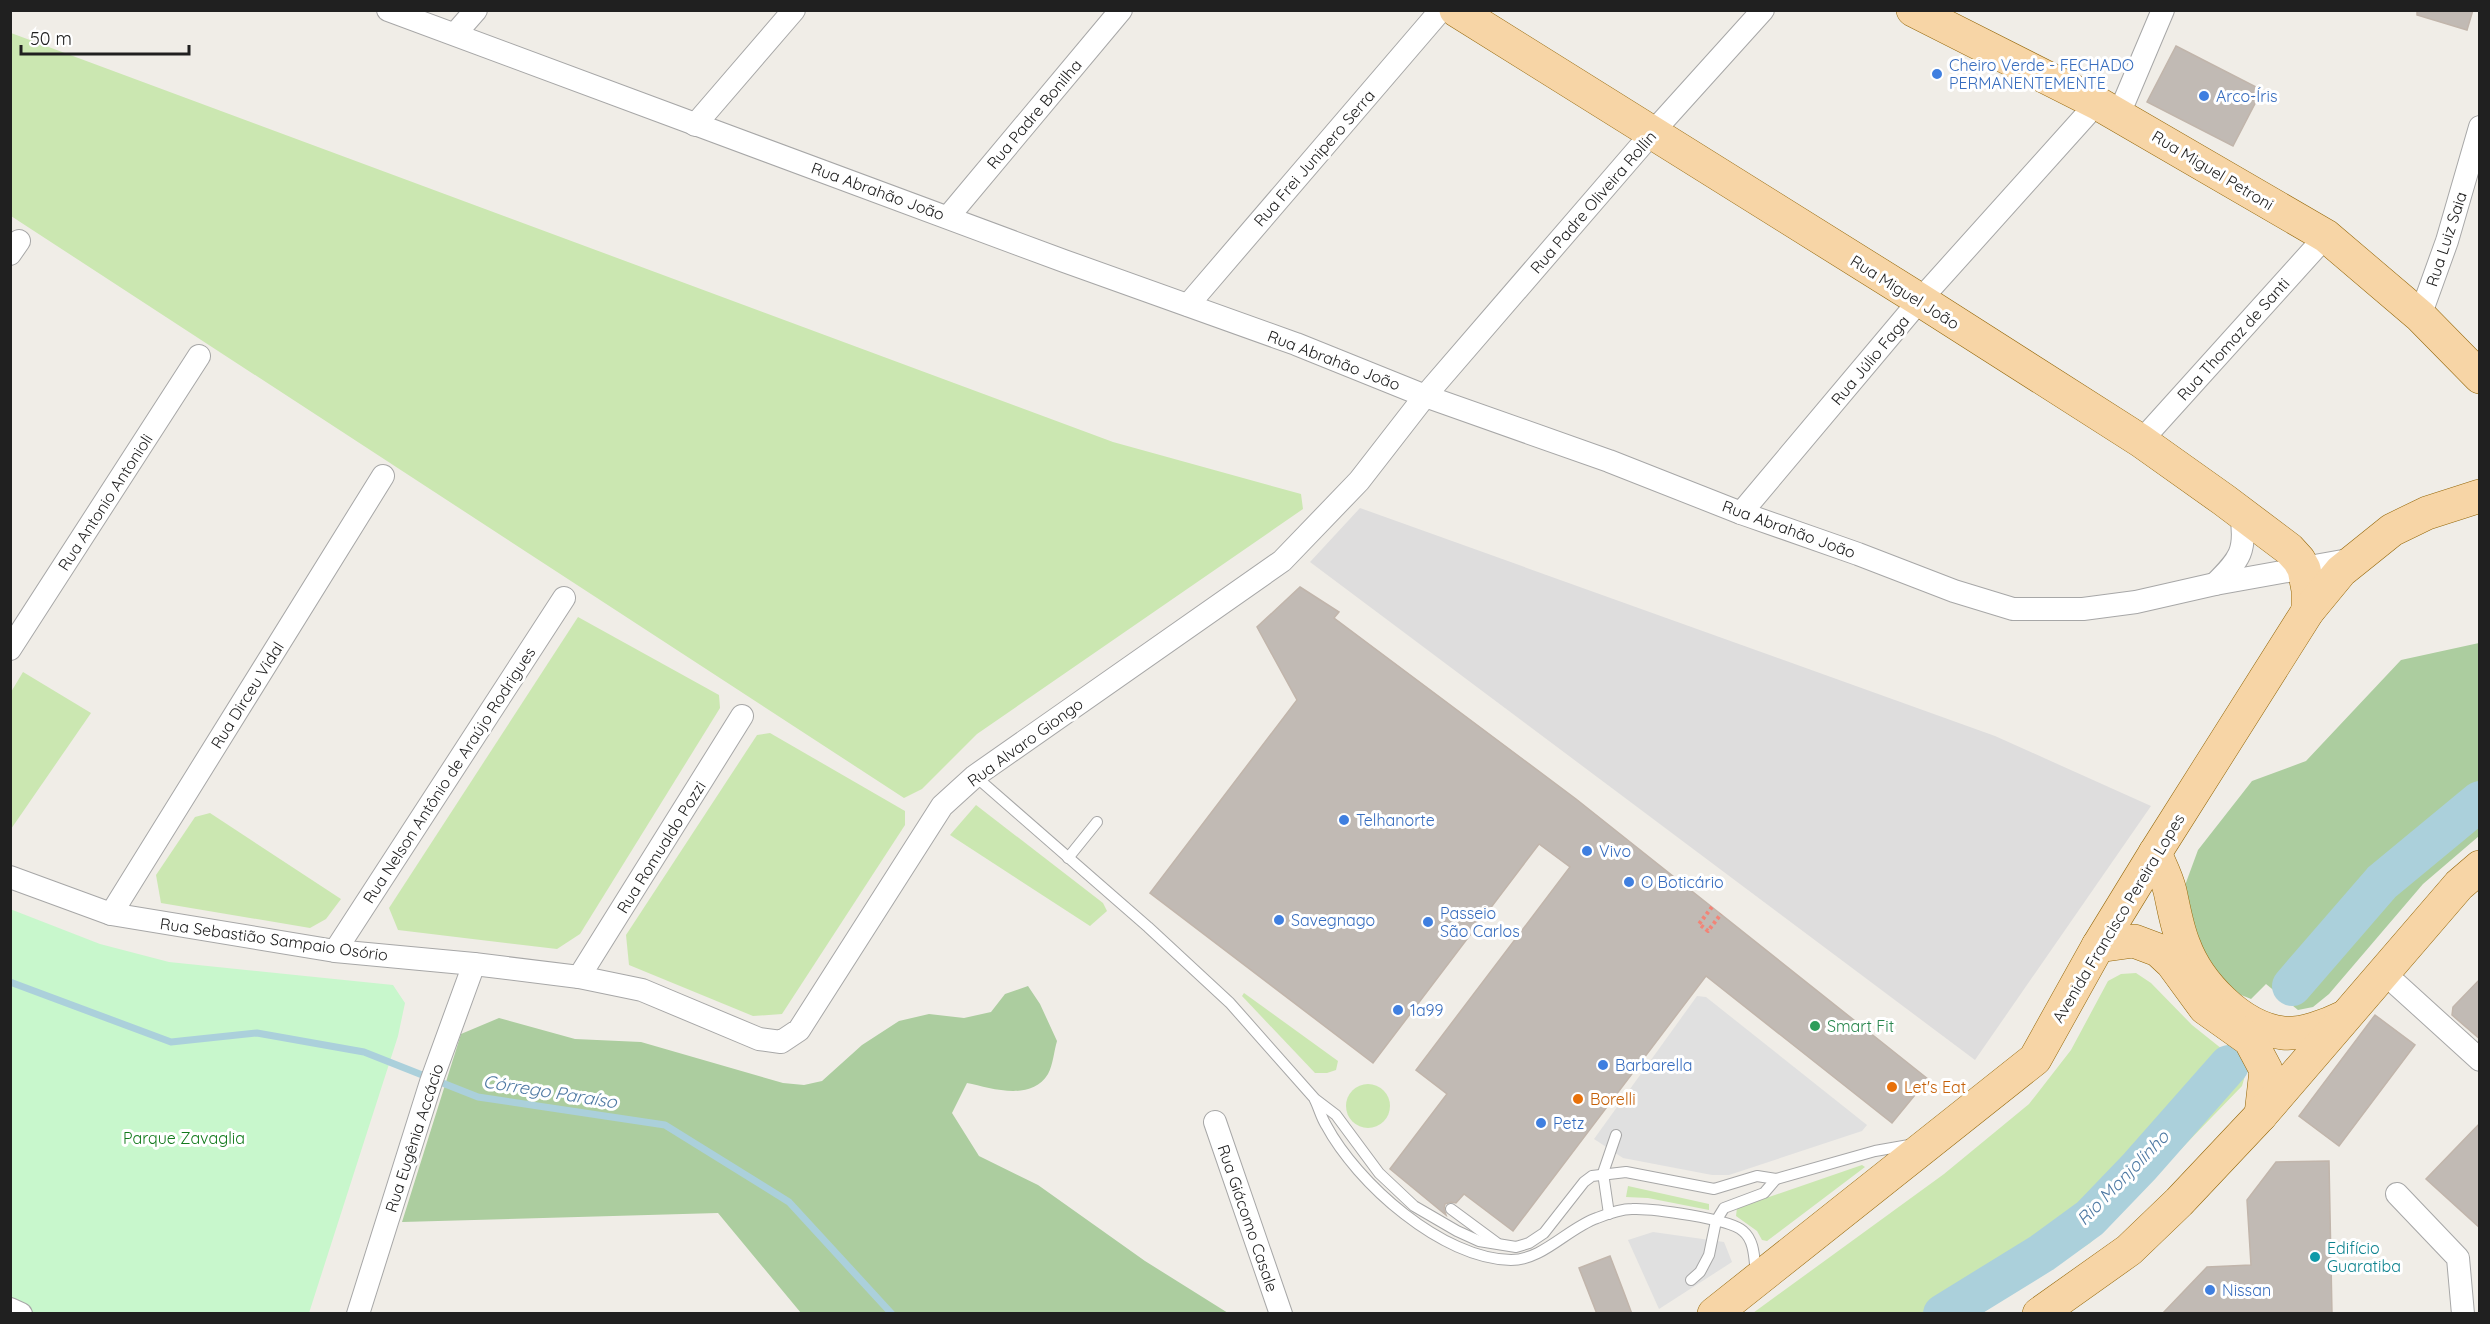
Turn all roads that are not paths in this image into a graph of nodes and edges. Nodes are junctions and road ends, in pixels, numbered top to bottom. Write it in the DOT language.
graph roads {
  1 [pos="388,10"];
  2 [pos="476,10"];
  3 [pos="794,10"];
  4 [pos="1121,10"];
  5 [pos="1441,10"];
  6 [pos="1456,10"];
  7 [pos="1763,10"];
  8 [pos="2163,10"];
  9 [pos="1918,12"];
  10 [pos="455,34"];
  11 [pos="2108,108"];
  12 [pos="695,125"];
  13 [pos="2480,127"];
  14 [pos="1652,133"];
  15 [pos="948,217"];
  16 [pos="2326,236"];
  17 [pos="1920,300"];
  18 [pos="1188,305"];
  19 [pos="2420,315"];
  20 [pos="199,356"];
  21 [pos="2480,377"];
  22 [pos="1425,396"];
  23 [pos="2141,441"];
  24 [pos="382,476"];
  25 [pos="2480,496"];
  26 [pos="1741,513"];
  27 [pos="2241,514"];
  28 [pos="2354,559"];
  29 [pos="2304,569"];
  30 [pos="2215,584"];
  31 [pos="564,598"];
  32 [pos="2308,611"];
  33 [pos="10,649"];
  34 [pos="742,716"];
  35 [pos="975,776"];
  36 [pos="1097,822"];
  37 [pos="2155,853"];
  38 [pos="1068,858"];
  39 [pos="2480,867"];
  40 [pos="10,877"];
  41 [pos="111,914"];
  42 [pos="2098,946"];
  43 [pos="335,951"];
  44 [pos="474,964"];
  45 [pos="2383,972"];
  46 [pos="579,977"];
  47 [pos="2344,1017"];
  48 [pos="2480,1060"];
  49 [pos="1315,1099"];
  50 [pos="2261,1115"];
  51 [pos="1215,1122"];
  52 [pos="1616,1135"];
  53 [pos="1934,1141"];
  54 [pos="1604,1173"];
  55 [pos="1776,1179"];
  56 [pos="2397,1194"];
  57 [pos="1451,1209"];
  58 [pos="1610,1214"];
  59 [pos="1716,1221"];
  60 [pos="1501,1245"];
  61 [pos="1691,1280"];
  62 [pos="1757,1282"];
  63 [pos="10,1309"];
  64 [pos="21,1314"];
  65 [pos="358,1314"];
  66 [pos="1281,1314"];
  67 [pos="1714,1314"];
  68 [pos="2039,1314"];
  69 [pos="2463,1314"];
  1 -- 10 [label="street, Rua Abrahão João"];
  2 -- 10 [label="street"];
  3 -- 12 [label="street"];
  4 -- 15 [label="street, Rua Padre Bonilha"];
  5 -- 18 [label="street, Rua Frei Junipero Serra"];
  6 -- 14 [label="main road, Rua Miguel João"];
  7 -- 14 [label="street, Rua Padre Oliveira Rollin"];
  8 -- 11 [label="street, Rua Júlio Faga"];
  9 -- 11 [label="main road, Rua Miguel Petroni"];
  10 -- 12 [label="street, Rua Abrahão João"];
  11 -- 16 [label="main road, Rua Miguel Petroni"];
  11 -- 17 [label="street, Rua Júlio Faga"];
  12 -- 15 [label="street, Rua Abrahão João"];
  13 -- 19 [label="street, Rua Luiz Saia"];
  14 -- 17 [label="main road, Rua Miguel João"];
  14 -- 22 [label="street, Rua Padre Oliveira Rollin"];
  15 -- 18 [label="street, Rua Abrahão João"];
  16 -- 19 [label="main road, Rua Miguel Petroni"];
  16 -- 23 [label="street, Rua Thomaz de Santi"];
  17 -- 23 [label="main road, Rua Miguel João"];
  17 -- 26 [label="street, Rua Júlio Faga"];
  18 -- 22 [label="street, Rua Abrahão João"];
  19 -- 21 [label="main road, Rua Miguel Petroni"];
  20 -- 33 [label="street, Rua Antonio Antonioli"];
  22 -- 26 [label="street, Rua Abrahão João"];
  22 -- 35 [label="street, Rua Alvaro Giongo"];
  23 -- 27 [label="main road, Rua Miguel João"];
  24 -- 41 [label="street, Rua Dirceu Vidal"];
  25 -- 28 [label="main road, Avenida Francisco Pereira Lopes"];
  26 -- 30 [label="street, Rua Abrahão João"];
  27 -- 29 [label="main road, Rua Miguel João"];
  27 -- 30 [label="street"];
  28 -- 29 [label="street, Rua Abrahão João"];
  28 -- 32 [label="main road, Avenida Francisco Pereira Lopes"];
  29 -- 30 [label="street, Rua Abrahão João"];
  29 -- 32 [label="main road"];
  31 -- 43 [label="street, Rua Nelson Antônio de Araújo Rodrigues"];
  32 -- 37 [label="main road, Avenida Francisco Pereira Lopes"];
  34 -- 46 [label="street, Rua Romualdo Pozzi"];
  35 -- 38 [label="lane"];
  35 -- 46 [label="street, Rua Alvaro Giongo"];
  36 -- 38 [label="lane"];
  37 -- 42 [label="main road, Avenida Francisco Pereira Lopes"];
  37 -- 47 [label="main road"];
  38 -- 49 [label="lane"];
  39 -- 45 [label="main road"];
  40 -- 41 [label="street, Rua Sebastião Sampaio Osório"];
  41 -- 43 [label="street, Rua Sebastião Sampaio Osório"];
  42 -- 50 [label="main road"];
  42 -- 53 [label="main road, Avenida Francisco Pereira Lopes"];
  43 -- 44 [label="street, Rua Sebastião Sampaio Osório"];
  44 -- 46 [label="street, Rua Sebastião Sampaio Osório"];
  44 -- 65 [label="street, Rua Eugênia Accácio"];
  45 -- 47 [label="main road"];
  45 -- 48 [label="street"];
  47 -- 50 [label="main road"];
  49 -- 58 [label="lane"];
  49 -- 60 [label="lane"];
  50 -- 68 [label="main road"];
  51 -- 66 [label="street, Rua Giácomo Casale"];
  52 -- 54 [label="lane"];
  53 -- 55 [label="lane"];
  53 -- 62 [label="main road, Avenida Francisco Pereira Lopes"];
  54 -- 55 [label="lane"];
  54 -- 58 [label="lane"];
  54 -- 60 [label="lane"];
  55 -- 59 [label="lane"];
  56 -- 69 [label="street"];
  57 -- 60 [label="lane"];
  58 -- 59 [label="lane"];
  59 -- 61 [label="lane"];
  59 -- 62 [label="lane"];
  62 -- 67 [label="main road, Avenida Francisco Pereira Lopes"];
  63 -- 64 [label="street"];
}
